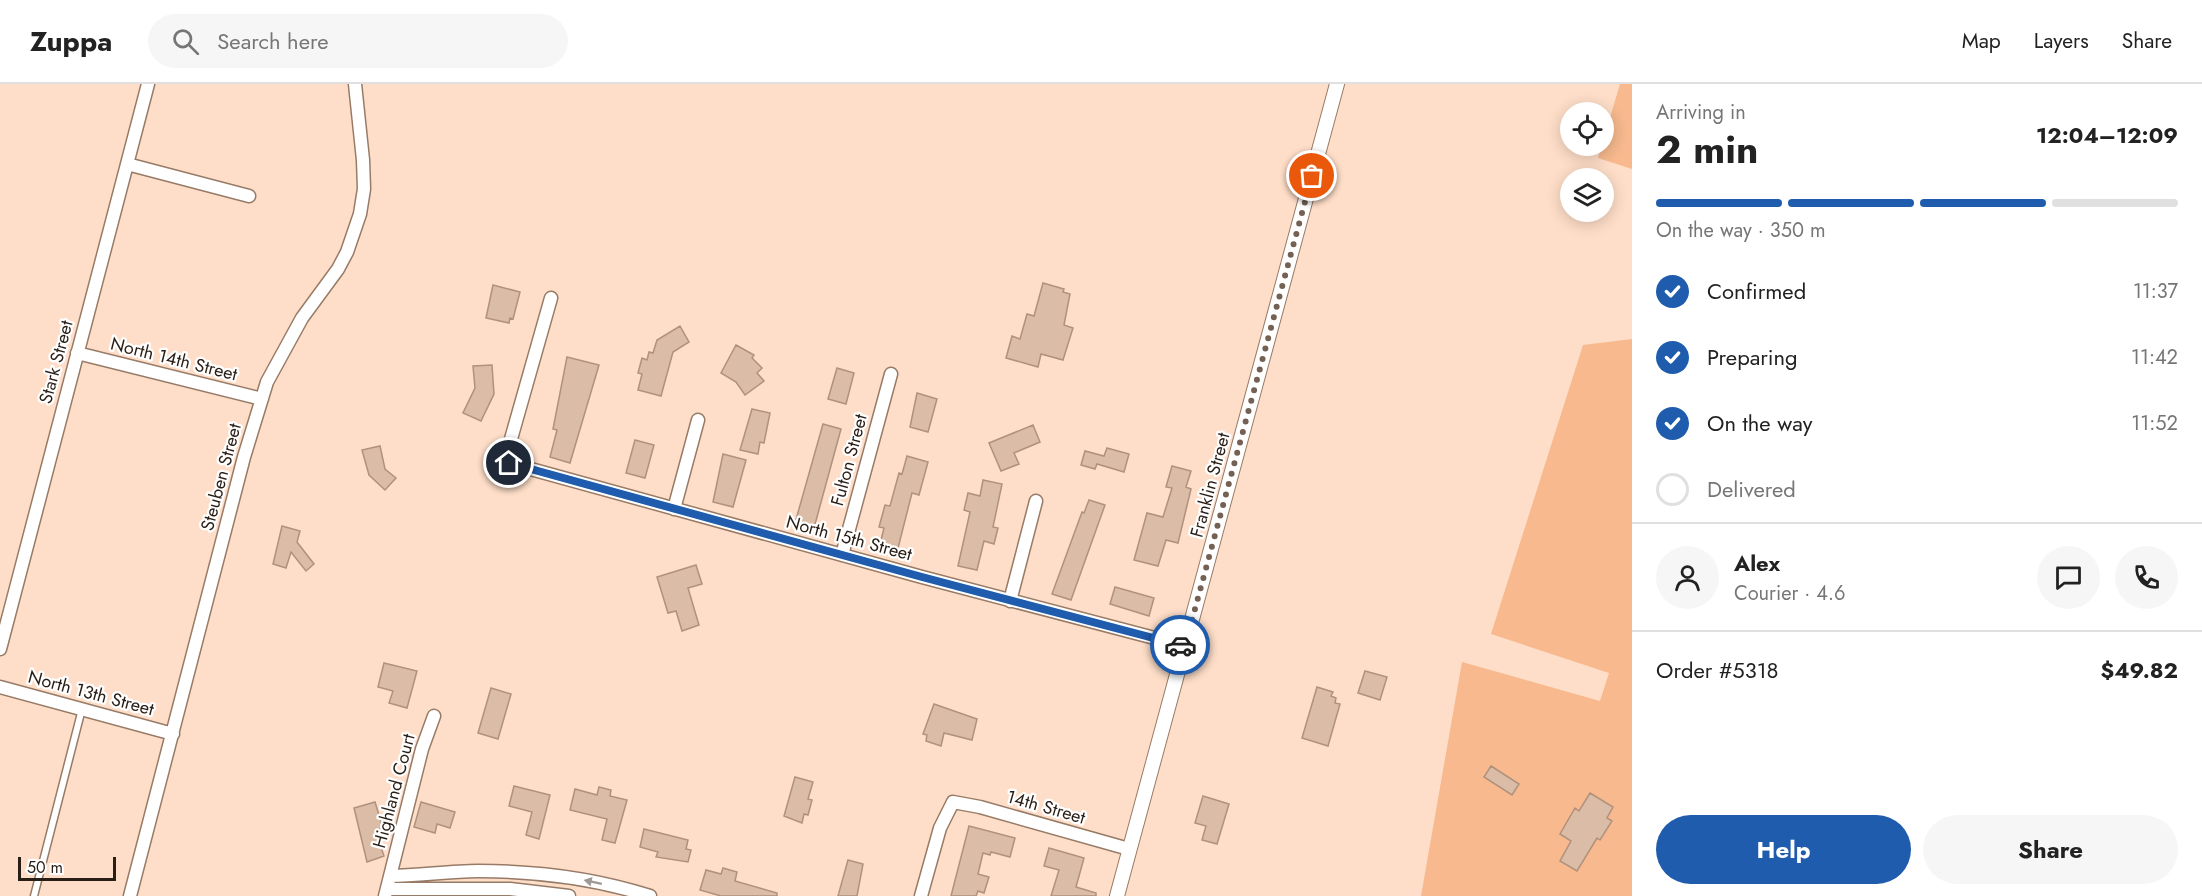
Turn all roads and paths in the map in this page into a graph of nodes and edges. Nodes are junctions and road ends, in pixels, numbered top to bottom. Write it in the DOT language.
graph roads {
  1 [pos="148,84"];
  2 [pos="355,84"];
  3 [pos="1337,84"];
  4 [pos="127,164"];
  5 [pos="249,196"];
  6 [pos="551,298"];
  7 [pos="77,353"];
  8 [pos="891,374"];
  9 [pos="262,399"];
  10 [pos="698,420"];
  11 [pos="1036,501"];
  12 [pos="674,509"];
  13 [pos="842,555"];
  14 [pos="1010,600"];
  15 [pos="1185,646"];
  16 [pos="0,649"];
  17 [pos="0,687"];
  18 [pos="82,709"];
  19 [pos="434,716"];
  20 [pos="173,734"];
  21 [pos="1129,849"];
  22 [pos="418,875"];
  23 [pos="390,876"];
  24 [pos="386,893"];
  25 [pos="416,893"];
  26 [pos="33,896"];
  27 [pos="130,896"];
  28 [pos="569,896"];
  29 [pos="650,896"];
  30 [pos="921,896"];
  31 [pos="1117,896"];
  1 -- 4 [label="street, Stark Street"];
  2 -- 9 [label="street, Steuben Street"];
  3 -- 15 [label="street, Franklin Street"];
  4 -- 5 [label="street"];
  4 -- 7 [label="street, Stark Street"];
  6 -- 12 [label="street, North 15th Street"];
  7 -- 9 [label="street, North 14th Street"];
  7 -- 16 [label="street, Stark Street"];
  8 -- 13 [label="street, Fulton Street"];
  9 -- 20 [label="street, Steuben Street"];
  10 -- 12 [label="street"];
  11 -- 14 [label="street"];
  12 -- 13 [label="street, North 15th Street"];
  13 -- 14 [label="street, North 15th Street"];
  14 -- 15 [label="street, North 15th Street"];
  15 -- 21 [label="street, Franklin Street"];
  17 -- 18 [label="street, North 13th Street"];
  18 -- 20 [label="street, North 13th Street"];
  18 -- 26 [label="lane"];
  19 -- 23 [label="street, Highland Court"];
  20 -- 27 [label="street, Steuben Street"];
  21 -- 30 [label="street, 14th Street"];
  21 -- 31 [label="street, Franklin Street"];
  22 -- 23 [label="street"];
  22 -- 25 [label="street"];
  29 -- 22 [label="street, one-way"];
  23 -- 24 [label="street, Highland Court"];
  24 -- 25 [label="street"];
  25 -- 28 [label="street"];
}
